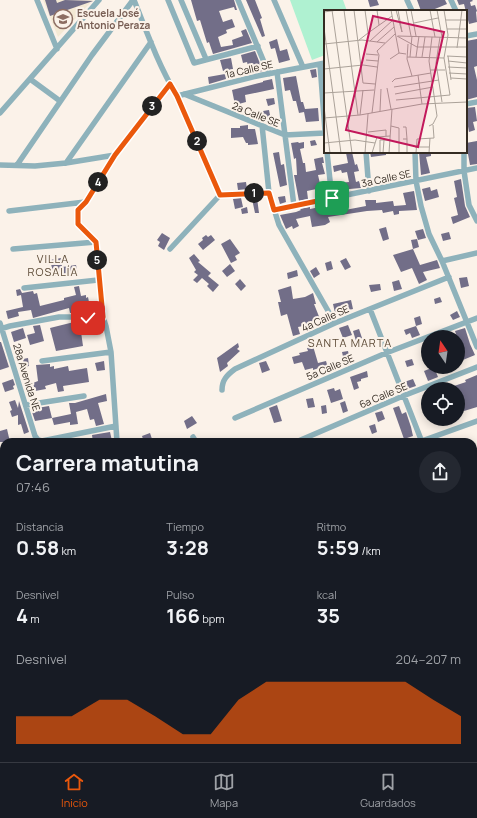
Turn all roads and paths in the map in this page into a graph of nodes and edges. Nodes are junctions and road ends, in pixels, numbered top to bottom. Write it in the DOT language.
graph roads {
  1 [pos="37,0"];
  2 [pos="99,0"];
  3 [pos="133,0"];
  4 [pos="168,0"];
  5 [pos="181,0"];
  6 [pos="238,0"];
  7 [pos="274,0"];
  8 [pos="408,0"];
  9 [pos="451,0"];
  10 [pos="412,10"];
  11 [pos="456,10"];
  12 [pos="477,34"];
  13 [pos="467,35"];
  14 [pos="151,42"];
  15 [pos="258,46"];
  16 [pos="57,49"];
  17 [pos="206,59"];
  18 [pos="322,64"];
  19 [pos="303,67"];
  20 [pos="277,72"];
  21 [pos="269,74"];
  22 [pos="30,79"];
  23 [pos="170,84"];
  24 [pos="184,94"];
  25 [pos="177,96"];
  26 [pos="60,101"];
  27 [pos="477,102"];
  28 [pos="467,104"];
  29 [pos="324,109"];
  30 [pos="0,113"];
  31 [pos="262,125"];
  32 [pos="324,132"];
  33 [pos="286,135"];
  34 [pos="327,153"];
  35 [pos="366,153"];
  36 [pos="415,153"];
  37 [pos="464,153"];
  38 [pos="115,155"];
  39 [pos="66,163"];
  40 [pos="0,165"];
  41 [pos="17,165"];
  42 [pos="477,168"];
  43 [pos="464,171"];
  44 [pos="416,181"];
  45 [pos="369,191"];
  46 [pos="269,193"];
  47 [pos="220,195"];
  48 [pos="332,198"];
  49 [pos="86,202"];
  50 [pos="294,206"];
  51 [pos="274,210"];
  52 [pos="9,211"];
  53 [pos="477,221"];
  54 [pos="96,242"];
  55 [pos="13,249"];
  56 [pos="170,249"];
  57 [pos="477,252"];
  58 [pos="442,261"];
  59 [pos="449,277"];
  60 [pos="98,280"];
  61 [pos="24,288"];
  62 [pos="370,309"];
  63 [pos="103,317"];
  64 [pos="477,318"];
  65 [pos="467,322"];
  66 [pos="0,323"];
  67 [pos="335,323"];
  68 [pos="1,329"];
  69 [pos="477,346"];
  70 [pos="111,352"];
  71 [pos="386,353"];
  72 [pos="42,361"];
  73 [pos="477,367"];
  74 [pos="222,390"];
  75 [pos="84,396"];
  76 [pos="403,396"];
  77 [pos="26,405"];
  78 [pos="235,418"];
  79 [pos="477,421"];
  80 [pos="116,426"];
  81 [pos="36,438"];
  82 [pos="60,438"];
  83 [pos="117,438"];
  84 [pos="305,438"];
  85 [pos="419,438"];
  86 [pos="431,438"];
  1 -- 16 [label="street"];
  2 -- 16 [label="street"];
  3 -- 14 [label="street"];
  3 -- 26 [label="street"];
  4 -- 17 [label="street"];
  5 -- 17 [label="street"];
  6 -- 15 [label="street"];
  7 -- 19 [label="street"];
  8 -- 10 [label="street"];
  9 -- 11 [label="street"];
  12 -- 13 [label="street"];
  14 -- 23 [label="street"];
  14 -- 39 [label="street"];
  15 -- 17 [label="street"];
  15 -- 21 [label="street"];
  16 -- 22 [label="street"];
  18 -- 19 [label="street, 1a Calle SE"];
  18 -- 29 [label="street"];
  19 -- 20 [label="street, 1a Calle SE"];
  20 -- 21 [label="street, 1a Calle SE"];
  20 -- 33 [label="street"];
  21 -- 24 [label="street, 1a Calle SE"];
  22 -- 26 [label="street"];
  22 -- 30 [label="street"];
  23 -- 25 [label="street"];
  23 -- 38 [label="street"];
  24 -- 25 [label="street, 1a Calle SE"];
  24 -- 31 [label="street, 2a Calle SE"];
  25 -- 47 [label="street"];
  26 -- 41 [label="street"];
  27 -- 28 [label="street"];
  31 -- 33 [label="street, 2a Calle SE"];
  31 -- 46 [label="street"];
  32 -- 33 [label="street, 2a Calle SE"];
  33 -- 50 [label="street"];
  34 -- 48 [label="street"];
  35 -- 45 [label="street"];
  36 -- 44 [label="street"];
  37 -- 43 [label="street"];
  38 -- 39 [label="street"];
  38 -- 49 [label="street"];
  39 -- 41 [label="street"];
  40 -- 41 [label="street"];
  42 -- 43 [label="street, 3a Calle SE"];
  43 -- 44 [label="street, 3a Calle SE"];
  43 -- 53 [label="street"];
  44 -- 45 [label="street, 3a Calle SE"];
  44 -- 58 [label="street"];
  45 -- 48 [label="street, 3a Calle SE"];
  46 -- 47 [label="street"];
  46 -- 51 [label="street"];
  47 -- 56 [label="street"];
  48 -- 50 [label="street, 3a Calle SE"];
  49 -- 52 [label="street"];
  49 -- 54 [label="street"];
  50 -- 51 [label="street, 3a Calle SE"];
  51 -- 67 [label="street"];
  54 -- 55 [label="street"];
  54 -- 60 [label="street"];
  57 -- 58 [label="street"];
  58 -- 59 [label="street"];
  59 -- 62 [label="street, 4a Calle SE"];
  59 -- 65 [label="street"];
  60 -- 61 [label="street"];
  60 -- 63 [label="street"];
  62 -- 67 [label="street, 4a Calle SE"];
  62 -- 71 [label="street"];
  63 -- 68 [label="street"];
  63 -- 70 [label="street"];
  64 -- 65 [label="street, 5a Calle SE"];
  65 -- 69 [label="street"];
  65 -- 71 [label="street, 5a Calle SE"];
  66 -- 68 [label="street, 28a Avenida NE"];
  67 -- 74 [label="street, 4a Calle SE"];
  68 -- 77 [label="street, 28a Avenida NE"];
  70 -- 72 [label="street"];
  70 -- 80 [label="street"];
  71 -- 76 [label="street"];
  71 -- 78 [label="street, 5a Calle SE"];
  73 -- 76 [label="street, 6a Calle SE"];
  75 -- 77 [label="street"];
  76 -- 84 [label="street, 6a Calle SE"];
  76 -- 85 [label="street"];
  77 -- 81 [label="street, 28a Avenida NE"];
  79 -- 86 [label="street"];
  80 -- 82 [label="street, 28a Avenida NE"];
  80 -- 83 [label="street"];
}
